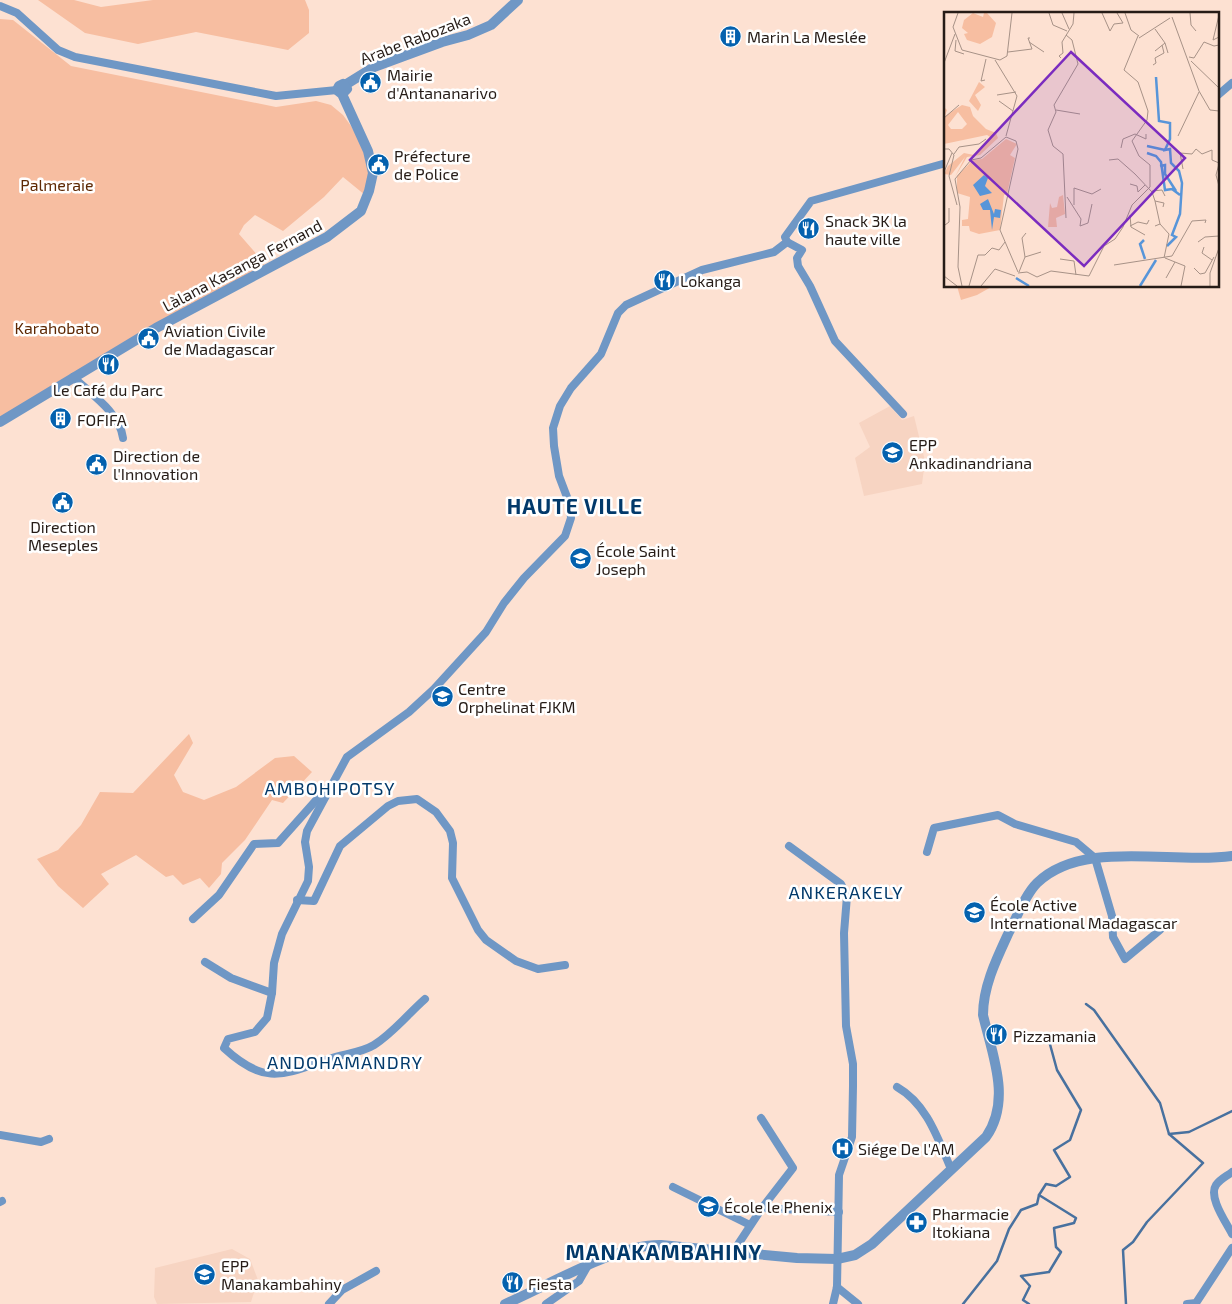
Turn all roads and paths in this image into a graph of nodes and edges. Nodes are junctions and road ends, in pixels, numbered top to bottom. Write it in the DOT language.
graph roads {
  1 [pos="518,0"];
  2 [pos="0,6"];
  3 [pos="1232,84"];
  4 [pos="342,90"];
  5 [pos="1220,93"];
  6 [pos="944,164"];
  7 [pos="787,242"];
  8 [pos="73,377"];
  9 [pos="903,414"];
  10 [pos="0,422"];
  11 [pos="123,438"];
  12 [pos="332,783"];
  13 [pos="789,846"];
  14 [pos="927,852"];
  15 [pos="1232,856"];
  16 [pos="1095,858"];
  17 [pos="297,900"];
  18 [pos="192,919"];
  19 [pos="1160,930"];
  20 [pos="205,962"];
  21 [pos="565,965"];
  22 [pos="272,993"];
  23 [pos="425,999"];
  24 [pos="897,1087"];
  25 [pos="761,1118"];
  26 [pos="0,1135"];
  27 [pos="50,1139"];
  28 [pos="951,1168"];
  29 [pos="1232,1172"];
  30 [pos="673,1187"];
  31 [pos="762,1208"];
  32 [pos="840,1212"];
  33 [pos="750,1225"];
  34 [pos="1232,1234"];
  35 [pos="1232,1248"];
  36 [pos="733,1252"];
  37 [pos="837,1259"];
  38 [pos="587,1266"];
  39 [pos="376,1271"];
  40 [pos="836,1287"];
  41 [pos="329,1304"];
  42 [pos="504,1304"];
  43 [pos="546,1304"];
  44 [pos="833,1304"];
  45 [pos="858,1304"];
  46 [pos="1187,1304"];
  1 -- 4 [label="street, Arabe Rabozaka"];
  2 -- 4 [label="street"];
  3 -- 5 [label="street"];
  4 -- 8 [label="street, Làlana Kasanga Fernand"];
  6 -- 7 [label="street"];
  7 -- 9 [label="street"];
  7 -- 12 [label="street"];
  8 -- 10 [label="street, Làlana Kasanga Fernand"];
  8 -- 11 [label="street"];
  12 -- 17 [label="street"];
  12 -- 18 [label="street"];
  13 -- 32 [label="street"];
  14 -- 16 [label="street"];
  15 -- 16 [label="street"];
  16 -- 19 [label="street"];
  16 -- 28 [label="street"];
  17 -- 21 [label="street"];
  17 -- 22 [label="street"];
  20 -- 22 [label="street"];
  22 -- 23 [label="street"];
  24 -- 28 [label="street"];
  25 -- 31 [label="street"];
  26 -- 27 [label="street"];
  28 -- 37 [label="street"];
  29 -- 34 [label="street"];
  30 -- 33 [label="street"];
  31 -- 32 [label="street"];
  31 -- 33 [label="street"];
  32 -- 37 [label="street"];
  33 -- 36 [label="street"];
  35 -- 46 [label="street"];
  36 -- 37 [label="street"];
  36 -- 38 [label="street"];
  37 -- 40 [label="street"];
  38 -- 42 [label="street"];
  38 -- 43 [label="street"];
  39 -- 41 [label="street"];
  40 -- 44 [label="street"];
  40 -- 45 [label="street"];
}
